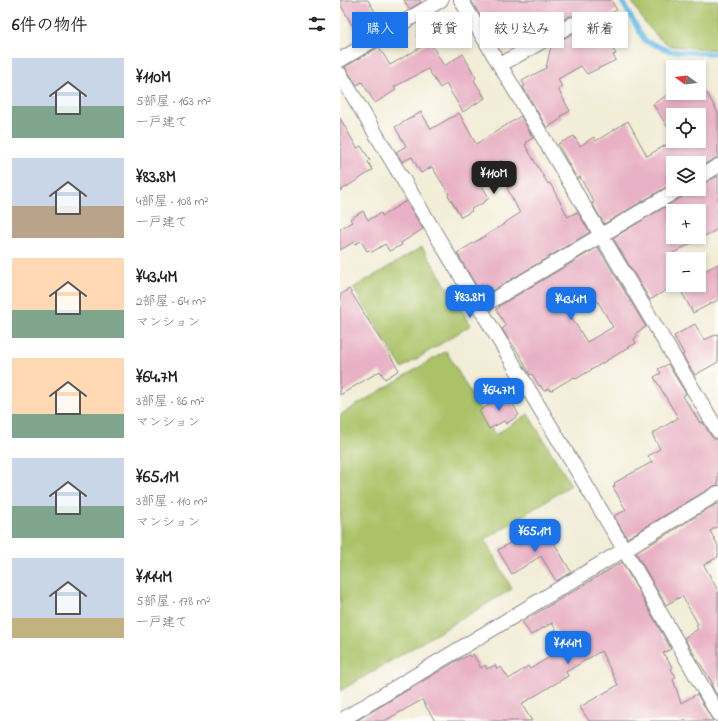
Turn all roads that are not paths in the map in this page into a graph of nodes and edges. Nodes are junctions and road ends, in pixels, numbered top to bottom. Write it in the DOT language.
graph roads {
  1 [pos="441,0"];
  2 [pos="461,0"];
  3 [pos="572,25"];
  4 [pos="340,60"];
  5 [pos="500,66"];
  6 [pos="340,74"];
  7 [pos="718,166"];
  8 [pos="706,173"];
  9 [pos="667,196"];
  10 [pos="602,235"];
  11 [pos="479,308"];
  12 [pos="718,432"];
  13 [pos="718,493"];
  14 [pos="624,549"];
  15 [pos="718,714"];
  16 [pos="342,720"];
  1 -- 4 [label="street"];
  2 -- 5 [label="street"];
  3 -- 5 [label="street"];
  5 -- 10 [label="street"];
  6 -- 11 [label="street"];
  7 -- 8 [label="street"];
  9 -- 10 [label="street"];
  10 -- 11 [label="street"];
  10 -- 12 [label="street"];
  11 -- 14 [label="street"];
  13 -- 14 [label="street"];
  14 -- 15 [label="street"];
  14 -- 16 [label="street"];
}
